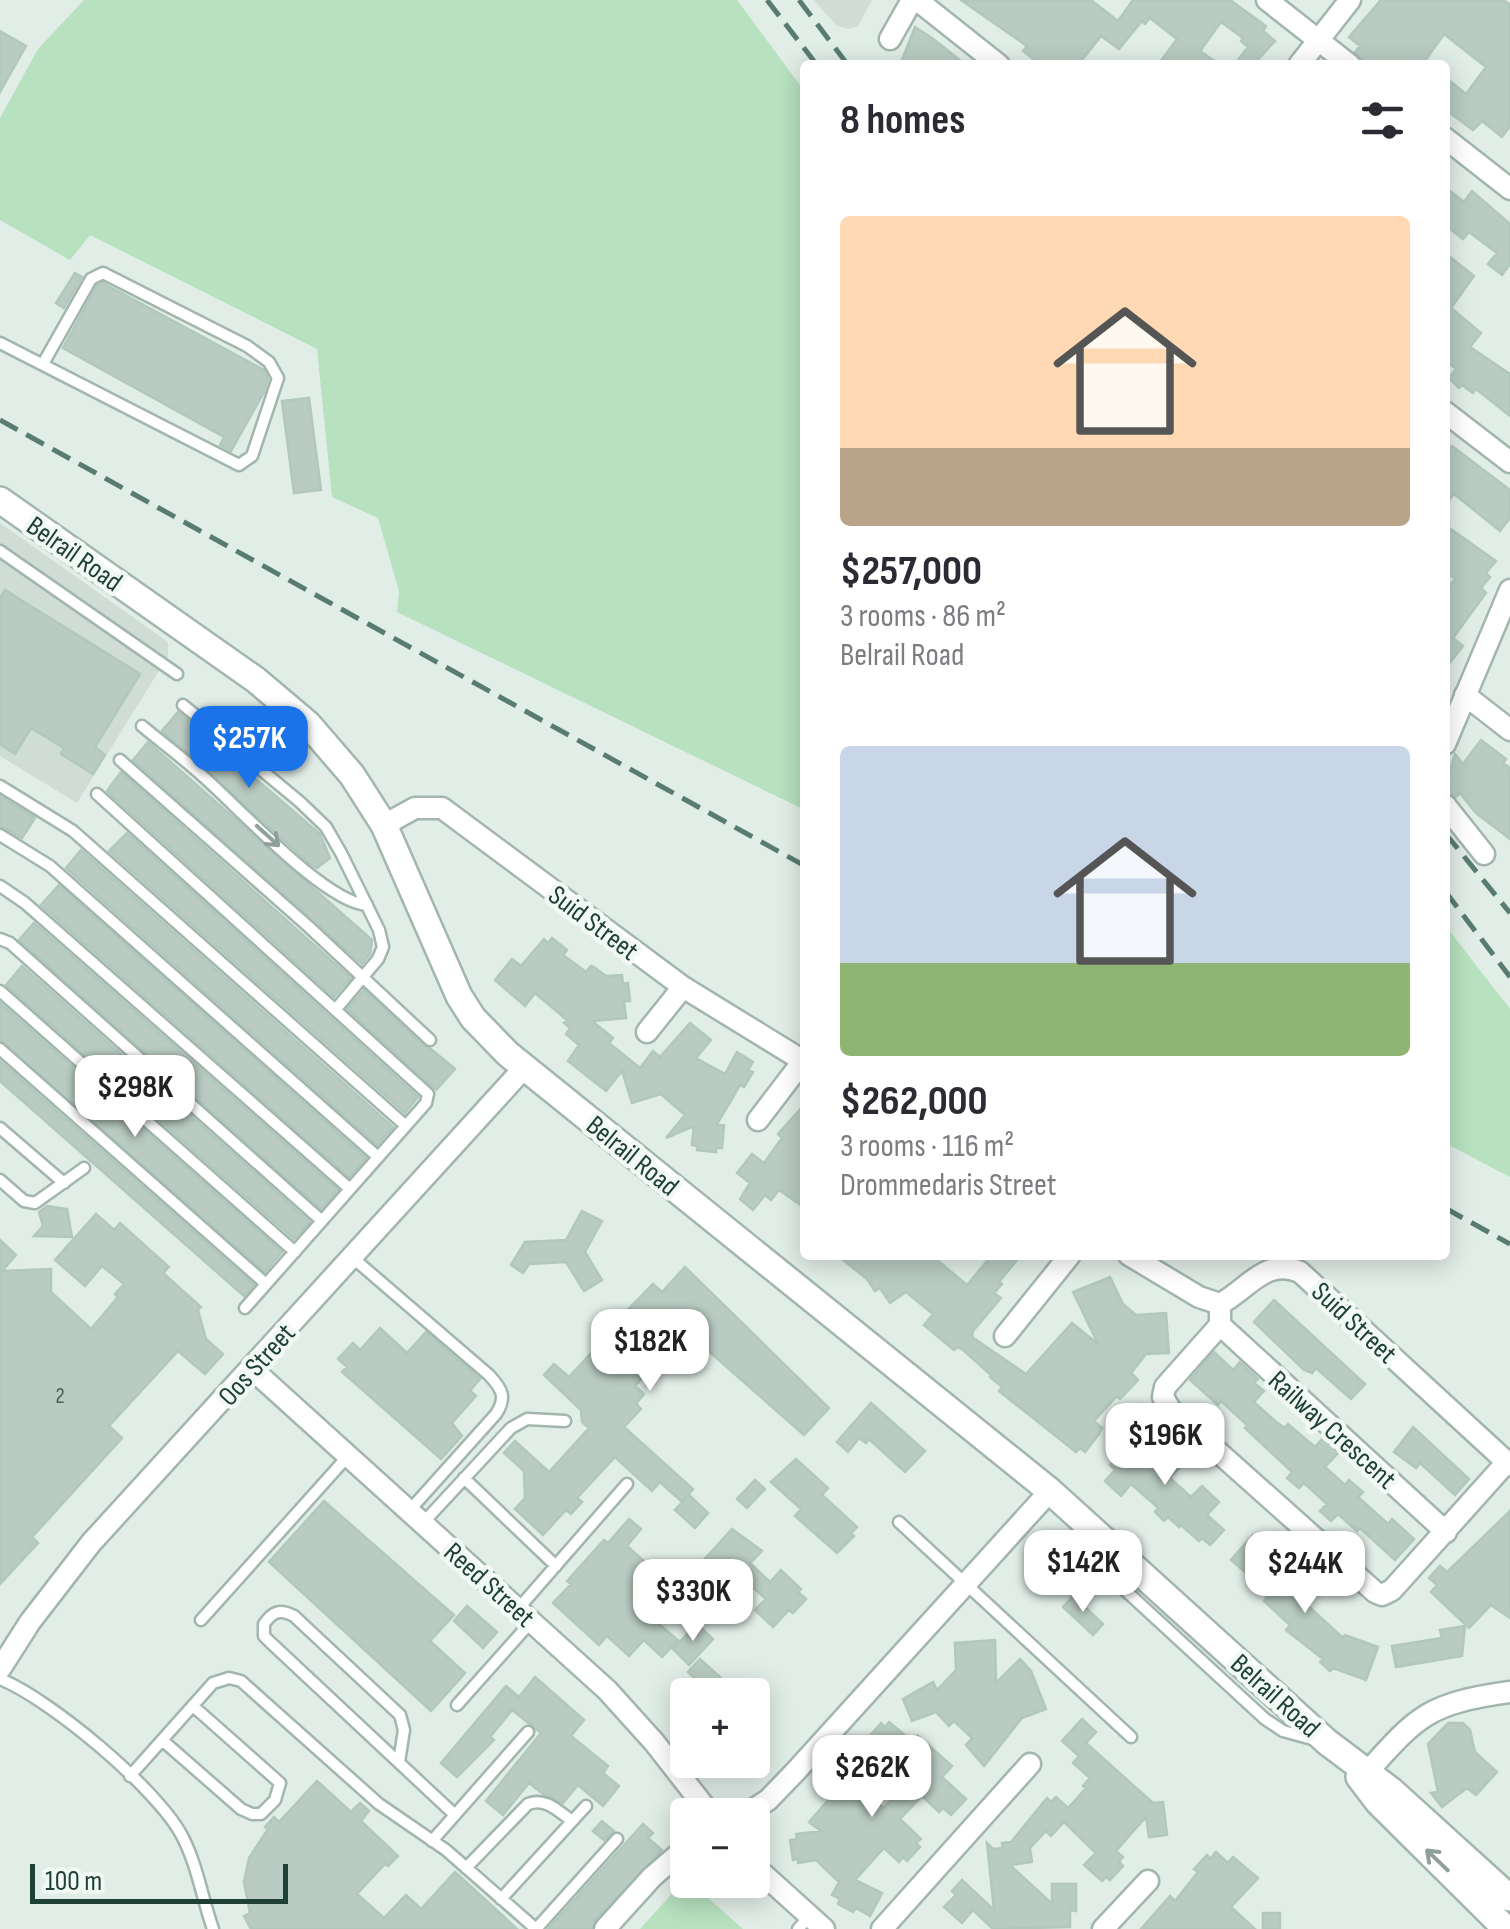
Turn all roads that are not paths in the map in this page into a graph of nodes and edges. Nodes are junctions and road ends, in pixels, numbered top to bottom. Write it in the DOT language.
graph roads {
  1 [pos="915,0"];
  2 [pos="1267,0"];
  3 [pos="1350,0"];
  4 [pos="890,39"];
  5 [pos="1319,40"];
  6 [pos="993,60"];
  7 [pos="1303,60"];
  8 [pos="1344,60"];
  9 [pos="1450,142"];
  10 [pos="1510,189"];
  11 [pos="0,342"];
  12 [pos="44,362"];
  13 [pos="1450,416"];
  14 [pos="1510,462"];
  15 [pos="0,500"];
  16 [pos="0,551"];
  17 [pos="1510,590"];
  18 [pos="176,674"];
  19 [pos="1465,695"];
  20 [pos="183,705"];
  21 [pos="142,726"];
  22 [pos="1510,730"];
  23 [pos="1450,732"];
  24 [pos="120,760"];
  25 [pos="0,786"];
  26 [pos="97,794"];
  27 [pos="1450,811"];
  28 [pos="384,825"];
  29 [pos="0,835"];
  30 [pos="1484,854"];
  31 [pos="0,886"];
  32 [pos="366,906"];
  33 [pos="0,938"];
  34 [pos="363,978"];
  35 [pos="683,987"];
  36 [pos="0,992"];
  37 [pos="336,1009"];
  38 [pos="648,1032"];
  39 [pos="430,1040"];
  40 [pos="0,1049"];
  41 [pos="800,1059"];
  42 [pos="800,1066"];
  43 [pos="524,1068"];
  44 [pos="758,1120"];
  45 [pos="406,1126"];
  46 [pos="0,1128"];
  47 [pos="378,1157"];
  48 [pos="84,1168"];
  49 [pos="0,1180"];
  50 [pos="64,1183"];
  51 [pos="350,1190"];
  52 [pos="322,1221"];
  53 [pos="295,1252"];
  54 [pos="353,1258"];
  55 [pos="1066,1260"];
  56 [pos="1137,1260"];
  57 [pos="266,1284"];
  58 [pos="245,1308"];
  59 [pos="1220,1314"];
  60 [pos="1005,1336"];
  61 [pos="252,1369"];
  62 [pos="565,1421"];
  63 [pos="348,1456"];
  64 [pos="1509,1464"];
  65 [pos="464,1478"];
  66 [pos="626,1484"];
  67 [pos="1050,1491"];
  68 [pos="416,1517"];
  69 [pos="899,1522"];
  70 [pos="1446,1532"];
  71 [pos="556,1566"];
  72 [pos="966,1581"];
  73 [pos="525,1615"];
  74 [pos="200,1620"];
  75 [pos="0,1669"];
  76 [pos="0,1680"];
  77 [pos="1510,1692"];
  78 [pos="193,1706"];
  79 [pos="457,1706"];
  80 [pos="528,1732"];
  81 [pos="1132,1737"];
  82 [pos="162,1740"];
  83 [pos="399,1762"];
  84 [pos="1030,1764"];
  85 [pos="130,1776"];
  86 [pos="1364,1776"];
  87 [pos="697,1798"];
  88 [pos="770,1798"];
  89 [pos="586,1806"];
  90 [pos="455,1815"];
  91 [pos="572,1822"];
  92 [pos="617,1839"];
  93 [pos="432,1841"];
  94 [pos="670,1862"];
  95 [pos="466,1868"];
  96 [pos="1148,1880"];
  97 [pos="770,1883"];
  98 [pos="1510,1898"];
  99 [pos="502,1899"];
  100 [pos="810,1925"];
  101 [pos="213,1929"];
  102 [pos="536,1929"];
  103 [pos="605,1929"];
  104 [pos="882,1929"];
  105 [pos="1103,1929"];
  106 [pos="1506,1929"];
  1 -- 4 [label="street"];
  1 -- 6 [label="street"];
  2 -- 5 [label="street"];
  3 -- 5 [label="street"];
  5 -- 7 [label="street"];
  5 -- 8 [label="street"];
  9 -- 10 [label="street"];
  11 -- 12 [label="lane"];
  12 -- 12 [label="lane"];
  13 -- 14 [label="street"];
  15 -- 28 [label="street, Belrail Road"];
  16 -- 18 [label="lane"];
  17 -- 19 [label="street"];
  19 -- 22 [label="street"];
  19 -- 23 [label="street"];
  20 -- 32 [label="lane"];
  21 -- 32 [label="lane, one-way"];
  24 -- 34 [label="lane"];
  25 -- 45 [label="lane"];
  26 -- 37 [label="lane"];
  27 -- 30 [label="street"];
  28 -- 35 [label="street, Suid Street"];
  28 -- 43 [label="street, Belrail Road"];
  29 -- 47 [label="lane"];
  31 -- 51 [label="lane"];
  32 -- 34 [label="lane"];
  33 -- 52 [label="lane"];
  34 -- 37 [label="lane"];
  34 -- 39 [label="lane"];
  35 -- 38 [label="street"];
  35 -- 41 [label="street, Suid Street"];
  36 -- 53 [label="lane"];
  37 -- 45 [label="lane"];
  40 -- 57 [label="lane"];
  42 -- 44 [label="street"];
  43 -- 54 [label="street, Oos Street"];
  43 -- 67 [label="street, Belrail Road"];
  45 -- 47 [label="lane"];
  46 -- 50 [label="lane"];
  47 -- 51 [label="lane"];
  48 -- 50 [label="lane"];
  49 -- 50 [label="lane"];
  51 -- 52 [label="lane"];
  52 -- 53 [label="lane"];
  53 -- 57 [label="lane"];
  54 -- 61 [label="street, Oos Street"];
  54 -- 68 [label="lane"];
  55 -- 60 [label="street"];
  56 -- 59 [label="street"];
  57 -- 58 [label="lane"];
  59 -- 64 [label="street, Suid Street"];
  59 -- 70 [label="street, Railway Crescent"];
  59 -- 70 [label="street, Suid Street"];
  61 -- 63 [label="street, Reed Street"];
  61 -- 75 [label="street, Oos Street"];
  62 -- 65 [label="lane"];
  63 -- 68 [label="street, Reed Street"];
  63 -- 74 [label="lane"];
  64 -- 70 [label="street"];
  65 -- 68 [label="lane"];
  65 -- 71 [label="lane"];
  66 -- 71 [label="lane"];
  67 -- 72 [label="street"];
  67 -- 86 [label="street, Belrail Road"];
  68 -- 73 [label="street, Reed Street"];
  69 -- 72 [label="lane"];
  71 -- 73 [label="lane"];
  72 -- 81 [label="lane"];
  72 -- 88 [label="street"];
  73 -- 79 [label="lane"];
  73 -- 87 [label="street, Reed Street"];
  76 -- 85 [label="lane"];
  77 -- 86 [label="street"];
  78 -- 82 [label="lane"];
  78 -- 82 [label="lane"];
  78 -- 93 [label="lane"];
  80 -- 90 [label="lane"];
  82 -- 85 [label="lane"];
  83 -- 83 [label="lane"];
  83 -- 90 [label="lane"];
  84 -- 104 [label="street"];
  85 -- 101 [label="lane"];
  86 -- 98 [label="street, Belrail Road"];
  106 -- 86 [label="street, Belrail Road, one-way"];
  89 -- 91 [label="lane"];
  90 -- 93 [label="lane"];
  91 -- 95 [label="lane"];
  91 -- 99 [label="lane"];
  92 -- 102 [label="lane"];
  93 -- 95 [label="lane"];
  94 -- 103 [label="street"];
  95 -- 99 [label="lane"];
  96 -- 105 [label="street"];
  97 -- 100 [label="street"];
  99 -- 102 [label="lane"];
}
